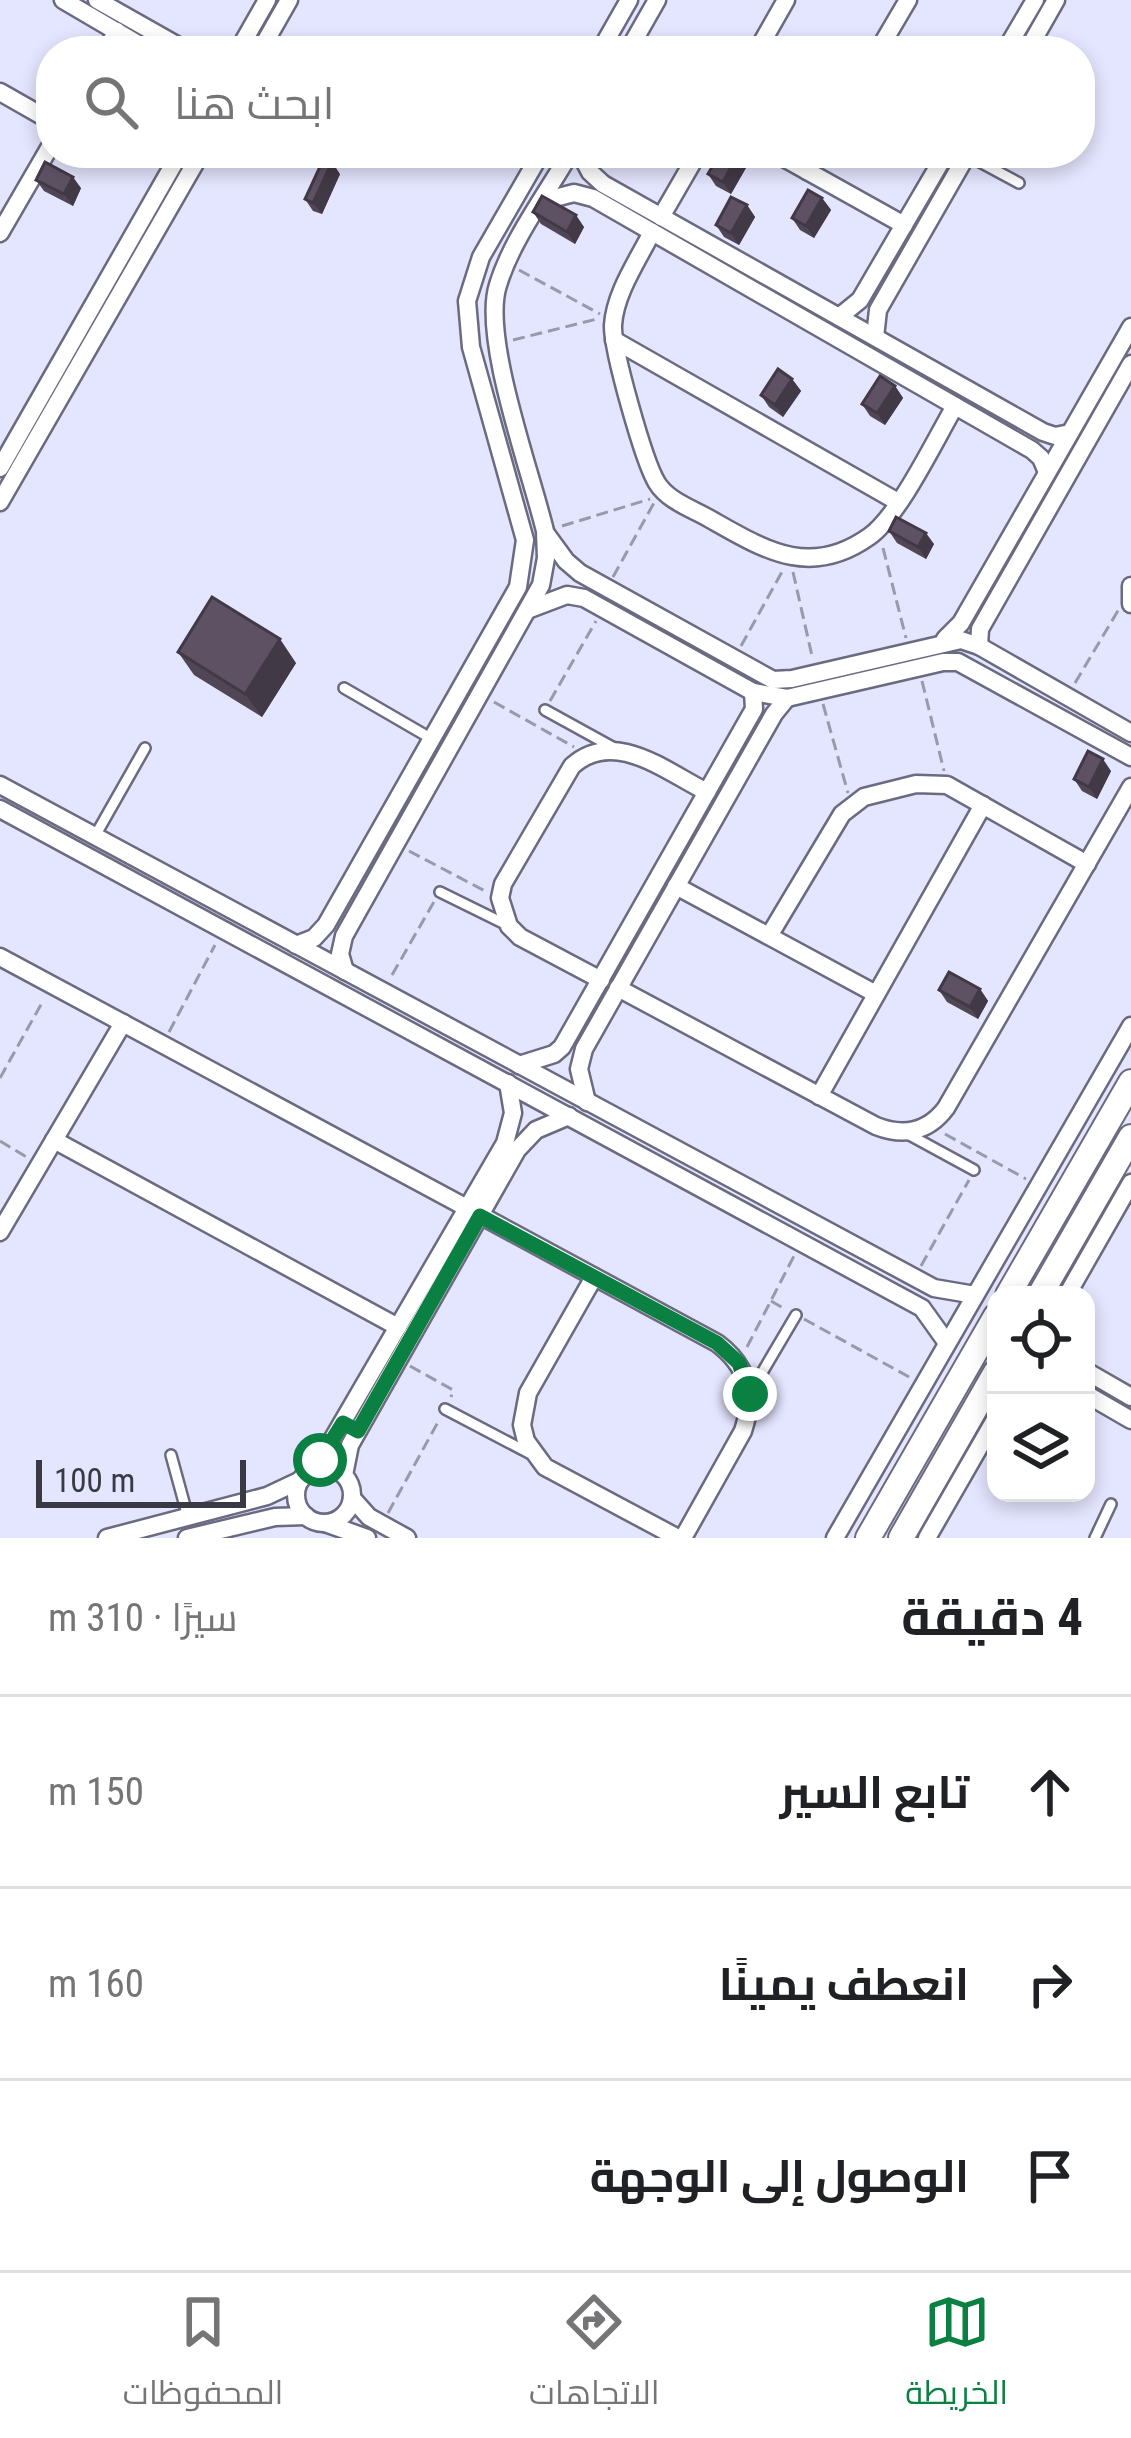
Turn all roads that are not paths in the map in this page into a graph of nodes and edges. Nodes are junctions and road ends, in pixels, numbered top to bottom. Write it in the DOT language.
graph roads {
  1 [pos="63,0"];
  2 [pos="97,0"];
  3 [pos="267,0"];
  4 [pos="289,0"];
  5 [pos="629,0"];
  6 [pos="657,0"];
  7 [pos="786,0"];
  8 [pos="908,0"];
  9 [pos="1035,0"];
  10 [pos="1056,0"];
  11 [pos="125,16"];
  12 [pos="160,36"];
  13 [pos="247,36"];
  14 [pos="269,36"];
  15 [pos="609,36"];
  16 [pos="637,36"];
  17 [pos="766,36"];
  18 [pos="887,36"];
  19 [pos="1014,36"];
  20 [pos="1036,36"];
  21 [pos="0,92"];
  22 [pos="36,112"];
  23 [pos="38,168"];
  24 [pos="173,168"];
  25 [pos="191,168"];
  26 [pos="532,168"];
  27 [pos="561,168"];
  28 [pos="590,168"];
  29 [pos="689,168"];
  30 [pos="802,168"];
  31 [pos="809,168"];
  32 [pos="937,168"];
  33 [pos="960,168"];
  34 [pos="993,168"];
  35 [pos="807,171"];
  36 [pos="1019,183"];
  37 [pos="542,201"];
  38 [pos="657,224"];
  39 [pos="904,225"];
  40 [pos="0,233"];
  41 [pos="114,287"];
  42 [pos="839,317"];
  43 [pos="1131,326"];
  44 [pos="875,337"];
  45 [pos="614,340"];
  46 [pos="1131,364"];
  47 [pos="955,406"];
  48 [pos="519,430"];
  49 [pos="1070,433"];
  50 [pos="497,436"];
  51 [pos="0,468"];
  52 [pos="1048,472"];
  53 [pos="0,502"];
  54 [pos="898,502"];
  55 [pos="545,531"];
  56 [pos="530,609"];
  57 [pos="941,641"];
  58 [pos="979,646"];
  59 [pos="818,682"];
  60 [pos="344,688"];
  61 [pos="753,692"];
  62 [pos="787,698"];
  63 [pos="545,710"];
  64 [pos="1131,734"];
  65 [pos="432,739"];
  66 [pos="145,748"];
  67 [pos="614,748"];
  68 [pos="1131,757"];
  69 [pos="0,785"];
  70 [pos="1131,787"];
  71 [pos="707,792"];
  72 [pos="983,805"];
  73 [pos="0,809"];
  74 [pos="95,836"];
  75 [pos="1087,864"];
  76 [pos="676,886"];
  77 [pos="440,892"];
  78 [pos="509,926"];
  79 [pos="769,936"];
  80 [pos="296,945"];
  81 [pos="0,957"];
  82 [pos="345,971"];
  83 [pos="601,980"];
  84 [pos="618,988"];
  85 [pos="876,994"];
  86 [pos="413,1008"];
  87 [pos="123,1023"];
  88 [pos="1131,1025"];
  89 [pos="403,1026"];
  90 [pos="576,1044"];
  91 [pos="519,1065"];
  92 [pos="1131,1082"];
  93 [pos="508,1083"];
  94 [pos="819,1096"];
  95 [pos="587,1102"];
  96 [pos="569,1116"];
  97 [pos="906,1133"];
  98 [pos="1131,1137"];
  99 [pos="54,1140"];
  100 [pos="511,1147"];
  101 [pos="974,1169"];
  102 [pos="1131,1184"];
  103 [pos="474,1212"];
  104 [pos="0,1232"];
  105 [pos="594,1277"];
  106 [pos="1013,1286"];
  107 [pos="1045,1286"];
  108 [pos="1072,1286"];
  109 [pos="934,1288"];
  110 [pos="975,1295"];
  111 [pos="922,1307"];
  112 [pos="796,1315"];
  113 [pos="398,1327"];
  114 [pos="987,1332"];
  115 [pos="947,1343"];
  116 [pos="1095,1376"];
  117 [pos="1111,1385"];
  118 [pos="987,1388"];
  119 [pos="750,1394"];
  120 [pos="1131,1397"];
  121 [pos="1095,1398"];
  122 [pos="1095,1400"];
  123 [pos="445,1409"];
  124 [pos="1131,1420"];
  125 [pos="350,1427"];
  126 [pos="987,1434"];
  127 [pos="171,1455"];
  128 [pos="533,1455"];
  129 [pos="344,1474"];
  130 [pos="304,1476"];
  131 [pos="352,1498"];
  132 [pos="252,1500"];
  133 [pos="1111,1504"];
  134 [pos="188,1517"];
  135 [pos="316,1520"];
  136 [pos="258,1521"];
  137 [pos="384,1530"];
  138 [pos="106,1538"];
  139 [pos="187,1538"];
  140 [pos="367,1538"];
  141 [pos="407,1538"];
  142 [pos="680,1538"];
  143 [pos="835,1538"];
  144 [pos="868,1538"];
  145 [pos="901,1538"];
  146 [pos="927,1538"];
  147 [pos="1095,1538"];
  1 -- 11 [label="street"];
  2 -- 11 [label="street"];
  3 -- 13 [label="street"];
  4 -- 14 [label="street"];
  5 -- 15 [label="street"];
  6 -- 16 [label="street"];
  7 -- 17 [label="street"];
  8 -- 18 [label="street"];
  9 -- 19 [label="street"];
  10 -- 20 [label="street"];
  11 -- 12 [label="street"];
  21 -- 22 [label="street"];
  23 -- 40 [label="street"];
  24 -- 41 [label="street"];
  25 -- 41 [label="street"];
  26 -- 50 [label="street"];
  27 -- 37 [label="street"];
  28 -- 38 [label="street"];
  29 -- 38 [label="street"];
  30 -- 35 [label="street"];
  31 -- 35 [label="street"];
  32 -- 39 [label="street"];
  33 -- 44 [label="street"];
  34 -- 36 [label="lane"];
  35 -- 39 [label="street"];
  37 -- 38 [label="street"];
  37 -- 48 [label="street"];
  38 -- 42 [label="street"];
  38 -- 45 [label="street"];
  38 -- 47 [label="street"];
  39 -- 42 [label="street"];
  41 -- 51 [label="street"];
  41 -- 53 [label="street"];
  42 -- 44 [label="street"];
  43 -- 49 [label="street"];
  44 -- 49 [label="street"];
  45 -- 54 [label="street"];
  45 -- 54 [label="street"];
  46 -- 58 [label="street"];
  47 -- 52 [label="street"];
  47 -- 54 [label="street"];
  48 -- 50 [label="street"];
  48 -- 55 [label="street"];
  49 -- 52 [label="street"];
  50 -- 65 [label="street"];
  52 -- 57 [label="street"];
  55 -- 56 [label="street"];
  55 -- 59 [label="street"];
  56 -- 61 [label="street"];
  56 -- 82 [label="street"];
  57 -- 58 [label="street"];
  57 -- 59 [label="street"];
  58 -- 64 [label="street"];
  59 -- 62 [label="street"];
  59 -- 68 [label="street"];
  60 -- 65 [label="lane"];
  61 -- 62 [label="street"];
  61 -- 71 [label="street"];
  62 -- 76 [label="street"];
  63 -- 67 [label="lane"];
  65 -- 80 [label="street"];
  66 -- 74 [label="lane"];
  67 -- 71 [label="street"];
  67 -- 78 [label="street"];
  69 -- 74 [label="street"];
  70 -- 75 [label="street"];
  71 -- 83 [label="street"];
  72 -- 75 [label="street"];
  72 -- 79 [label="street"];
  72 -- 85 [label="street"];
  73 -- 89 [label="street"];
  74 -- 80 [label="street"];
  75 -- 97 [label="street"];
  76 -- 79 [label="street"];
  76 -- 84 [label="street"];
  77 -- 78 [label="lane"];
  78 -- 83 [label="street"];
  79 -- 85 [label="street"];
  80 -- 82 [label="street"];
  81 -- 87 [label="street"];
  82 -- 86 [label="street"];
  83 -- 90 [label="street"];
  84 -- 90 [label="street"];
  84 -- 94 [label="street"];
  85 -- 94 [label="street"];
  86 -- 89 [label="street"];
  86 -- 91 [label="street"];
  87 -- 99 [label="street"];
  87 -- 103 [label="street"];
  88 -- 110 [label="street"];
  89 -- 93 [label="street"];
  90 -- 91 [label="street"];
  90 -- 95 [label="street"];
  91 -- 95 [label="street"];
  92 -- 106 [label="street"];
  93 -- 96 [label="street"];
  93 -- 100 [label="street"];
  94 -- 97 [label="street"];
  95 -- 109 [label="street"];
  96 -- 100 [label="street"];
  96 -- 111 [label="street"];
  97 -- 101 [label="lane"];
  98 -- 107 [label="street"];
  99 -- 104 [label="street"];
  99 -- 113 [label="street"];
  100 -- 103 [label="street"];
  102 -- 108 [label="street"];
  103 -- 105 [label="street"];
  103 -- 113 [label="street"];
  103 -- 125 [label="street"];
  105 -- 119 [label="street"];
  105 -- 128 [label="street"];
  109 -- 110 [label="street"];
  109 -- 111 [label="street"];
  110 -- 115 [label="street"];
  111 -- 115 [label="street"];
  112 -- 119 [label="lane"];
  113 -- 125 [label="street"];
  114 -- 144 [label="street"];
  115 -- 143 [label="street"];
  116 -- 117 [label="street"];
  117 -- 120 [label="street"];
  117 -- 121 [label="street"];
  118 -- 145 [label="street"];
  119 -- 142 [label="street"];
  122 -- 124 [label="street"];
  123 -- 128 [label="lane"];
  125 -- 129 [label="street"];
  125 -- 130 [label="street"];
  126 -- 146 [label="street"];
  127 -- 134 [label="lane"];
  128 -- 142 [label="street"];
  129 -- 130 [label="street"];
  129 -- 131 [label="street"];
  130 -- 132 [label="street"];
  130 -- 135 [label="street"];
  131 -- 135 [label="street"];
  131 -- 137 [label="street"];
  132 -- 134 [label="street"];
  132 -- 136 [label="street"];
  133 -- 147 [label="lane"];
  134 -- 138 [label="street"];
  135 -- 136 [label="street"];
  135 -- 140 [label="street"];
  136 -- 139 [label="street"];
  137 -- 141 [label="street"];
}
